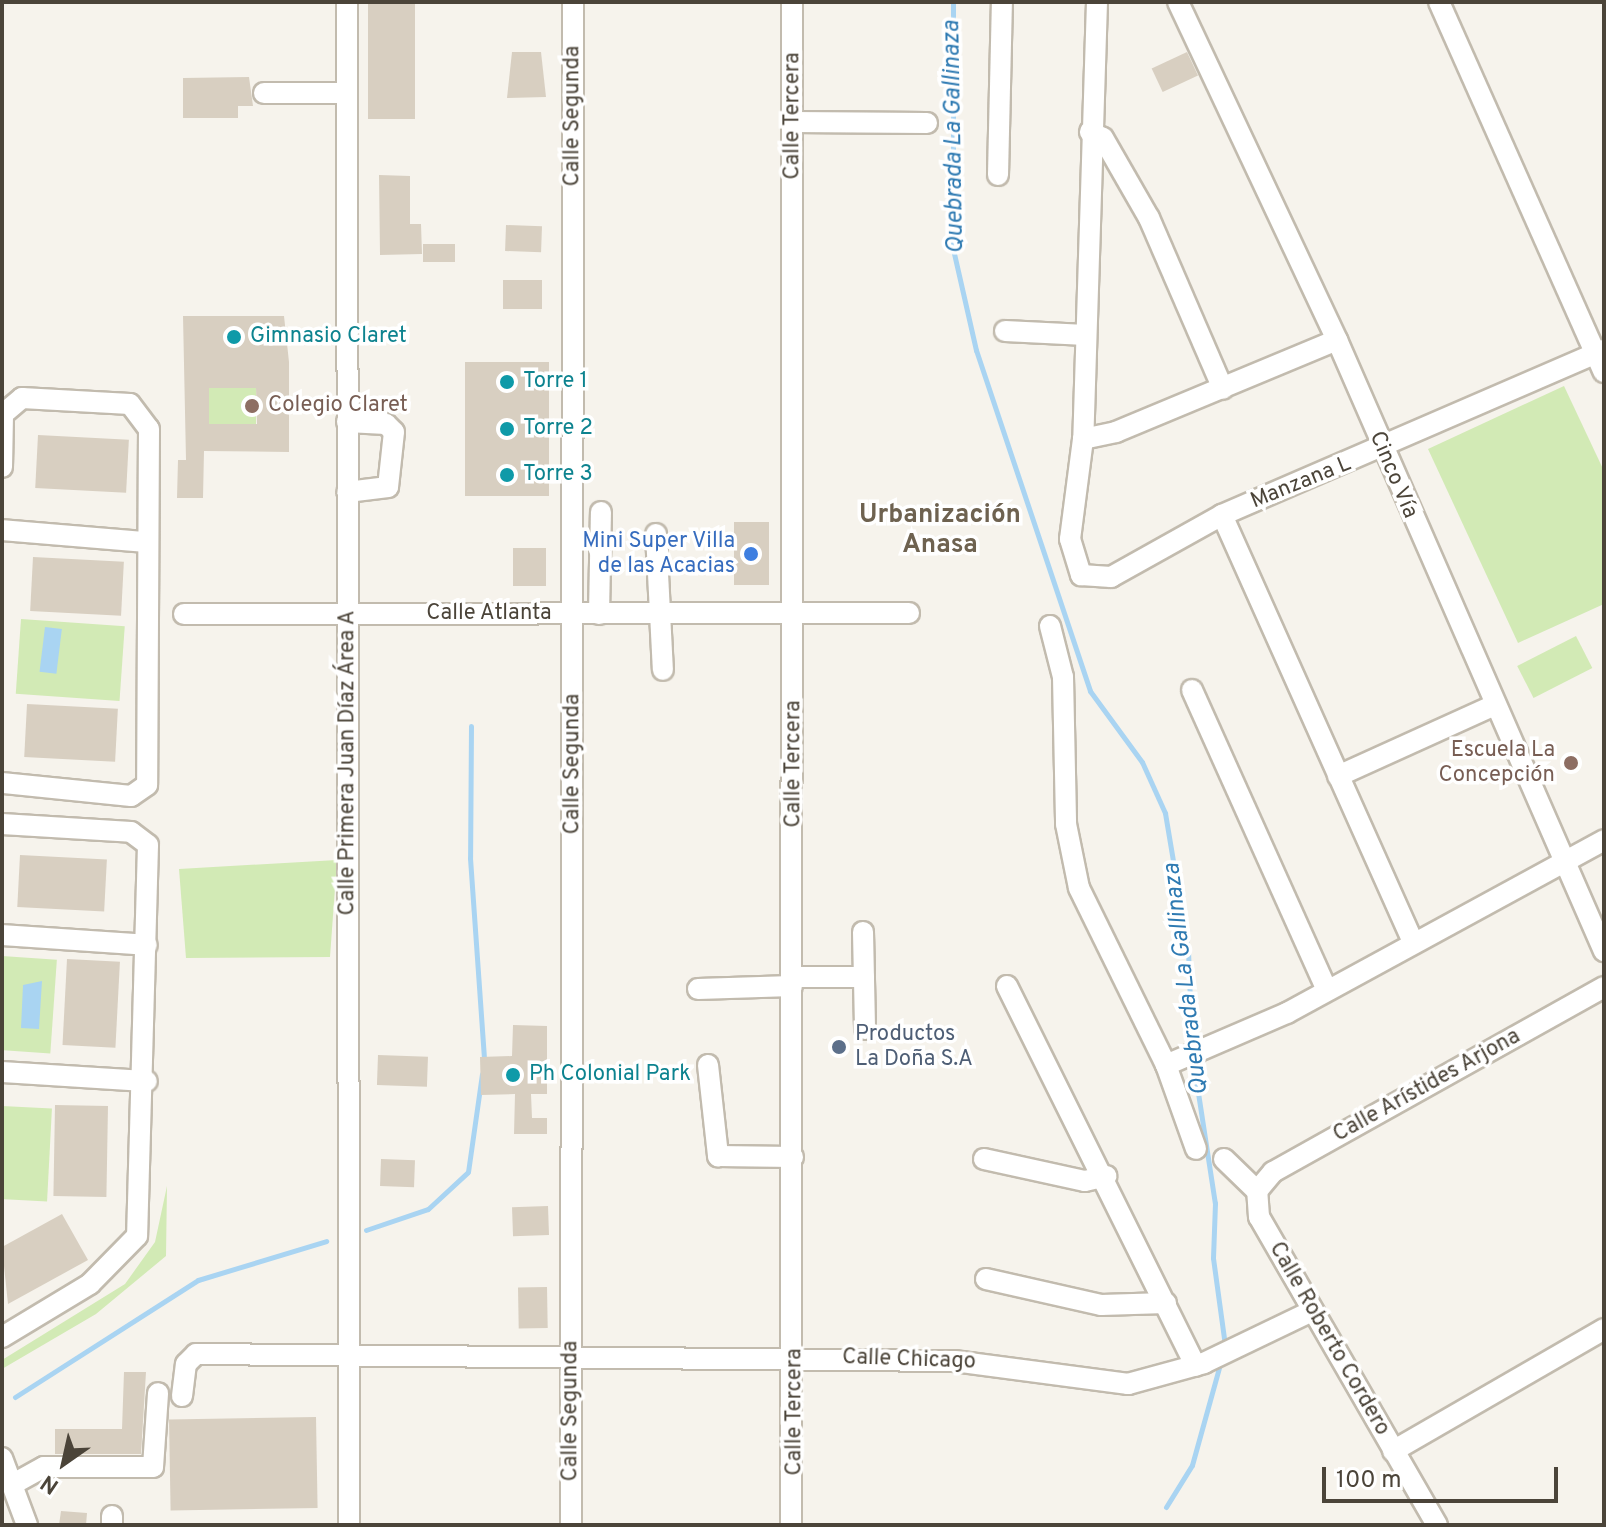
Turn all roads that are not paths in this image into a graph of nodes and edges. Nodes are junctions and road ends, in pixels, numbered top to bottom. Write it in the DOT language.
graph roads {
  1 [pos="347,2"];
  2 [pos="573,2"];
  3 [pos="792,2"];
  4 [pos="1002,2"];
  5 [pos="1097,2"];
  6 [pos="1178,2"];
  7 [pos="1439,2"];
  8 [pos="264,93"];
  9 [pos="346,93"];
  10 [pos="793,122"];
  11 [pos="927,123"];
  12 [pos="1090,132"];
  13 [pos="998,175"];
  14 [pos="1005,331"];
  15 [pos="1086,335"];
  16 [pos="1337,340"];
  17 [pos="1593,358"];
  18 [pos="1223,389"];
  19 [pos="347,422"];
  20 [pos="1083,439"];
  21 [pos="1382,451"];
  22 [pos="2,467"];
  23 [pos="347,492"];
  24 [pos="601,512"];
  25 [pos="1222,515"];
  26 [pos="2,530"];
  27 [pos="656,534"];
  28 [pos="146,542"];
  29 [pos="349,612"];
  30 [pos="909,613"];
  31 [pos="184,614"];
  32 [pos="574,614"];
  33 [pos="599,614"];
  34 [pos="660,614"];
  35 [pos="795,614"];
  36 [pos="1050,626"];
  37 [pos="663,670"];
  38 [pos="1192,690"];
  39 [pos="1492,706"];
  40 [pos="1338,776"];
  41 [pos="2,783"];
  42 [pos="2,824"];
  43 [pos="1604,840"];
  44 [pos="1561,865"];
  45 [pos="863,932"];
  46 [pos="2,935"];
  47 [pos="1413,942"];
  48 [pos="147,945"];
  49 [pos="1604,951"];
  50 [pos="864,977"];
  51 [pos="792,982"];
  52 [pos="1007,986"];
  53 [pos="1604,987"];
  54 [pos="698,989"];
  55 [pos="1327,990"];
  56 [pos="865,1029"];
  57 [pos="1173,1062"];
  58 [pos="708,1065"];
  59 [pos="2,1072"];
  60 [pos="147,1081"];
  61 [pos="1196,1149"];
  62 [pos="793,1157"];
  63 [pos="984,1159"];
  64 [pos="1224,1159"];
  65 [pos="1106,1176"];
  66 [pos="1257,1191"];
  67 [pos="986,1279"];
  68 [pos="1166,1303"];
  69 [pos="1310,1312"];
  70 [pos="1602,1335"];
  71 [pos="2,1337"];
  72 [pos="347,1357"];
  73 [pos="795,1357"];
  74 [pos="571,1359"];
  75 [pos="1200,1364"];
  76 [pos="158,1393"];
  77 [pos="182,1396"];
  78 [pos="1393,1451"];
  79 [pos="2,1458"];
  80 [pos="15,1483"];
  81 [pos="27,1525"];
  82 [pos="349,1525"];
  83 [pos="571,1525"];
  84 [pos="791,1525"];
  85 [pos="1437,1525"];
  1 -- 9 [label="street, Calle Primera Juan Díaz Área A"];
  2 -- 32 [label="street, Calle Segunda"];
  3 -- 10 [label="street, Calle Tercera"];
  4 -- 13 [label="street"];
  5 -- 12 [label="street"];
  6 -- 16 [label="street, Cinco Vía"];
  7 -- 17 [label="street"];
  8 -- 9 [label="street"];
  9 -- 19 [label="street, Calle Primera Juan Díaz Área A"];
  10 -- 11 [label="street"];
  10 -- 35 [label="street, Calle Tercera"];
  12 -- 15 [label="street"];
  12 -- 18 [label="street"];
  14 -- 15 [label="street"];
  15 -- 20 [label="street"];
  16 -- 18 [label="street"];
  16 -- 21 [label="street, Cinco Vía"];
  17 -- 21 [label="street, Manzana L"];
  18 -- 20 [label="street"];
  19 -- 23 [label="street, Calle Primera Juan Díaz Área A"];
  19 -- 23 [label="street"];
  20 -- 25 [label="street, Manzana L"];
  21 -- 25 [label="street, Manzana L"];
  21 -- 39 [label="street, Cinco Vía"];
  22 -- 28 [label="street"];
  23 -- 29 [label="street, Calle Primera Juan Díaz Área A"];
  24 -- 33 [label="street"];
  25 -- 40 [label="street"];
  26 -- 28 [label="street"];
  27 -- 34 [label="street"];
  28 -- 41 [label="street"];
  29 -- 31 [label="street, Calle Atlanta"];
  29 -- 32 [label="street, Calle Atlanta"];
  29 -- 72 [label="street, Calle Primera Juan Díaz Área A"];
  30 -- 35 [label="street, Calle Atlanta"];
  32 -- 33 [label="street, Calle Atlanta"];
  32 -- 74 [label="street, Calle Segunda"];
  33 -- 34 [label="street, Calle Atlanta"];
  34 -- 35 [label="street, Calle Atlanta"];
  34 -- 37 [label="street"];
  35 -- 51 [label="street, Calle Tercera"];
  36 -- 57 [label="street"];
  38 -- 55 [label="street"];
  39 -- 40 [label="street"];
  39 -- 44 [label="street, Cinco Vía"];
  40 -- 47 [label="street"];
  42 -- 48 [label="street"];
  43 -- 44 [label="street"];
  44 -- 47 [label="street"];
  44 -- 49 [label="street, Cinco Vía"];
  45 -- 50 [label="street"];
  46 -- 48 [label="street"];
  47 -- 55 [label="street"];
  48 -- 60 [label="street"];
  50 -- 51 [label="street"];
  50 -- 56 [label="street"];
  51 -- 54 [label="street"];
  51 -- 62 [label="street, Calle Tercera"];
  52 -- 65 [label="street"];
  53 -- 66 [label="street, Calle Arístides Arjona"];
  55 -- 57 [label="street"];
  57 -- 61 [label="street"];
  58 -- 62 [label="street"];
  59 -- 60 [label="street"];
  60 -- 71 [label="street"];
  62 -- 73 [label="street, Calle Tercera"];
  63 -- 65 [label="street"];
  64 -- 66 [label="street"];
  65 -- 68 [label="street"];
  66 -- 69 [label="street, Calle Roberto Cordero"];
  67 -- 68 [label="street"];
  68 -- 75 [label="street"];
  69 -- 75 [label="street, Calle Chicago"];
  69 -- 78 [label="street, Calle Roberto Cordero"];
  70 -- 78 [label="street"];
  72 -- 74 [label="street, Calle Chicago"];
  72 -- 77 [label="street, Calle Chicago"];
  72 -- 82 [label="street, Calle Primera Juan Díaz Área A"];
  73 -- 74 [label="street, Calle Chicago"];
  73 -- 75 [label="street, Calle Chicago"];
  73 -- 84 [label="street, Calle Tercera"];
  74 -- 83 [label="street, Calle Segunda"];
  76 -- 80 [label="street"];
  78 -- 85 [label="street, Calle Roberto Cordero"];
  79 -- 80 [label="street"];
  80 -- 81 [label="street"];
}
